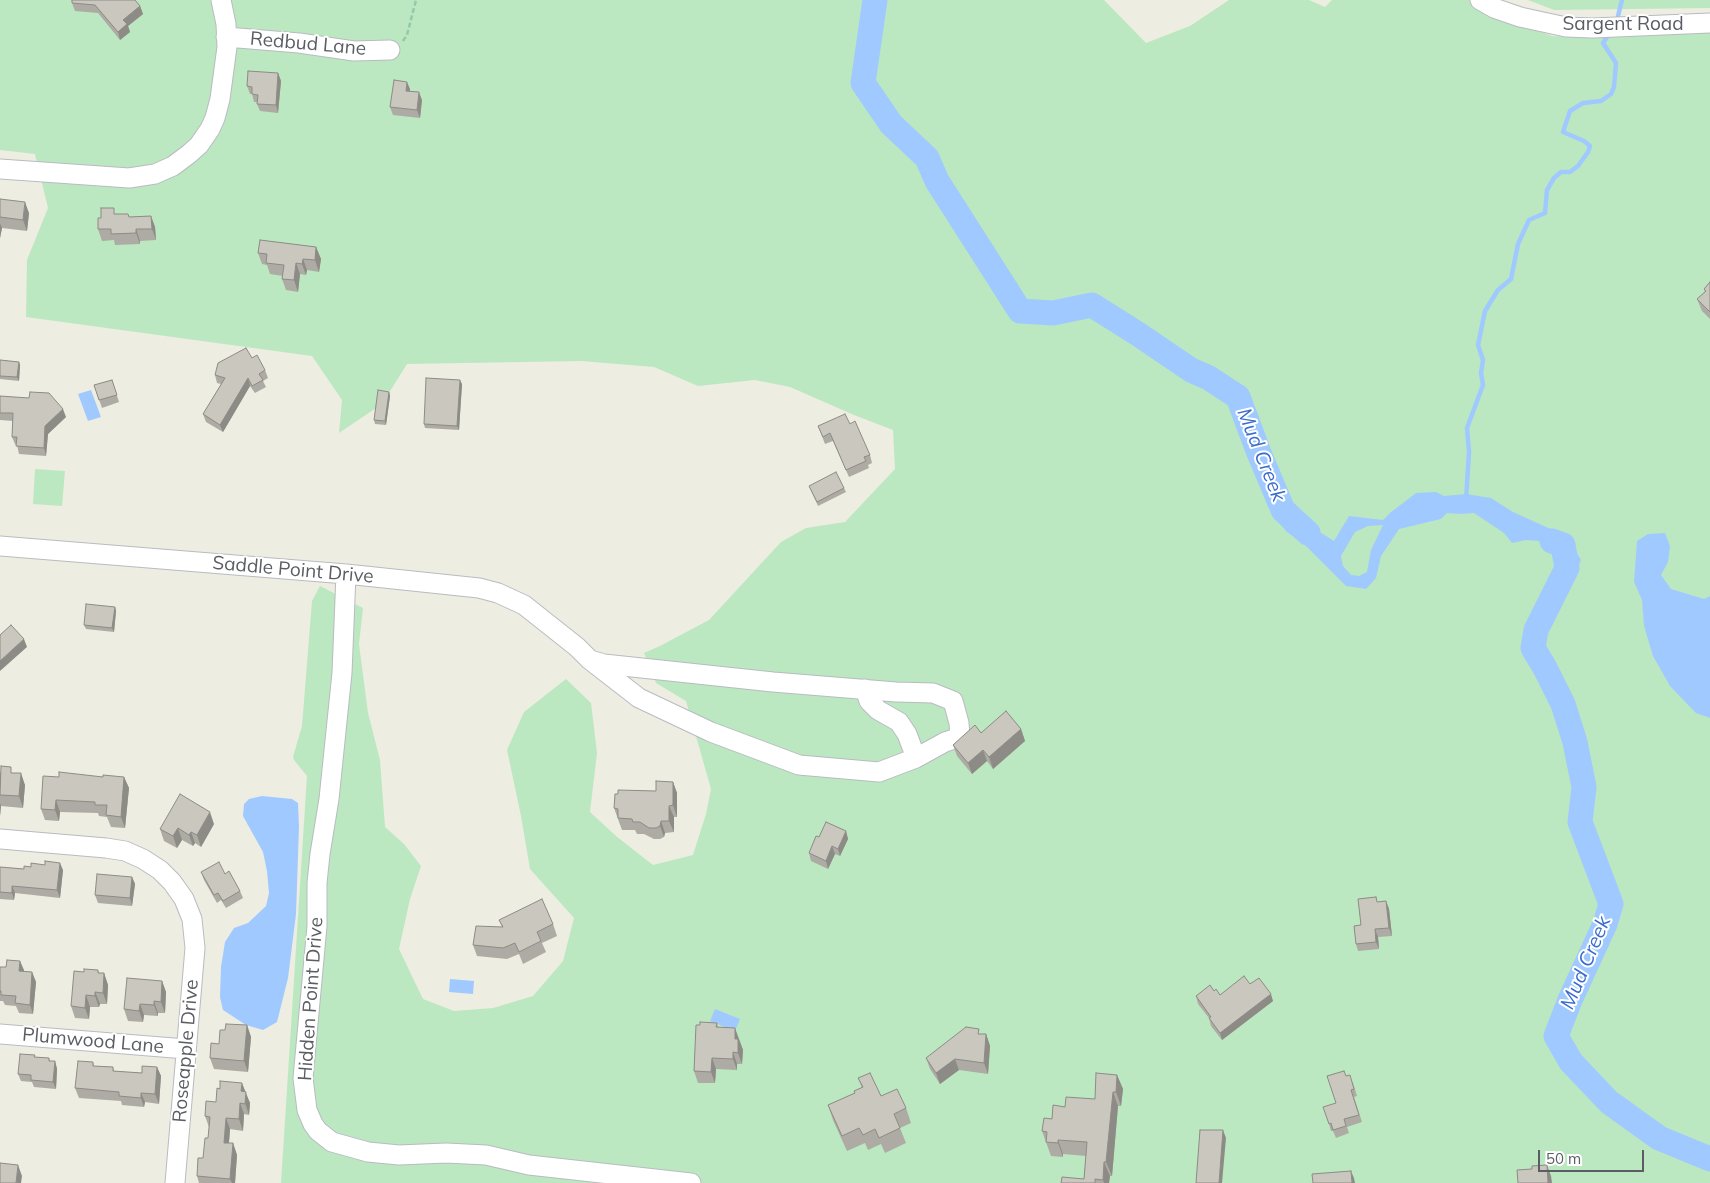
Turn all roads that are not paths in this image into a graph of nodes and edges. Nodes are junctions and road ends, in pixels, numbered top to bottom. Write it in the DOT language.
graph roads {
  1 [pos="221,0"];
  2 [pos="1480,0"];
  3 [pos="1710,23"];
  4 [pos="226,37"];
  5 [pos="390,50"];
  6 [pos="0,168"];
  7 [pos="0,546"];
  8 [pos="346,574"];
  9 [pos="590,660"];
  10 [pos="865,689"];
  11 [pos="916,758"];
  12 [pos="0,839"];
  13 [pos="0,1034"];
  14 [pos="186,1049"];
  15 [pos="175,1183"];
  16 [pos="691,1183"];
  1 -- 4 [label="street"];
  2 -- 3 [label="street, Sargent Road"];
  4 -- 5 [label="street, Redbud Lane"];
  4 -- 6 [label="street"];
  7 -- 8 [label="street, Saddle Point Drive"];
  8 -- 9 [label="street, Saddle Point Drive"];
  8 -- 16 [label="street, Hidden Point Drive"];
  9 -- 10 [label="street"];
  9 -- 11 [label="street, Saddle Point Drive"];
  10 -- 11 [label="street"];
  10 -- 11 [label="street, Saddle Point Drive"];
  12 -- 14 [label="street, Roseapple Drive"];
  13 -- 14 [label="street, Plumwood Lane"];
  14 -- 15 [label="street, Roseapple Drive"];
}
